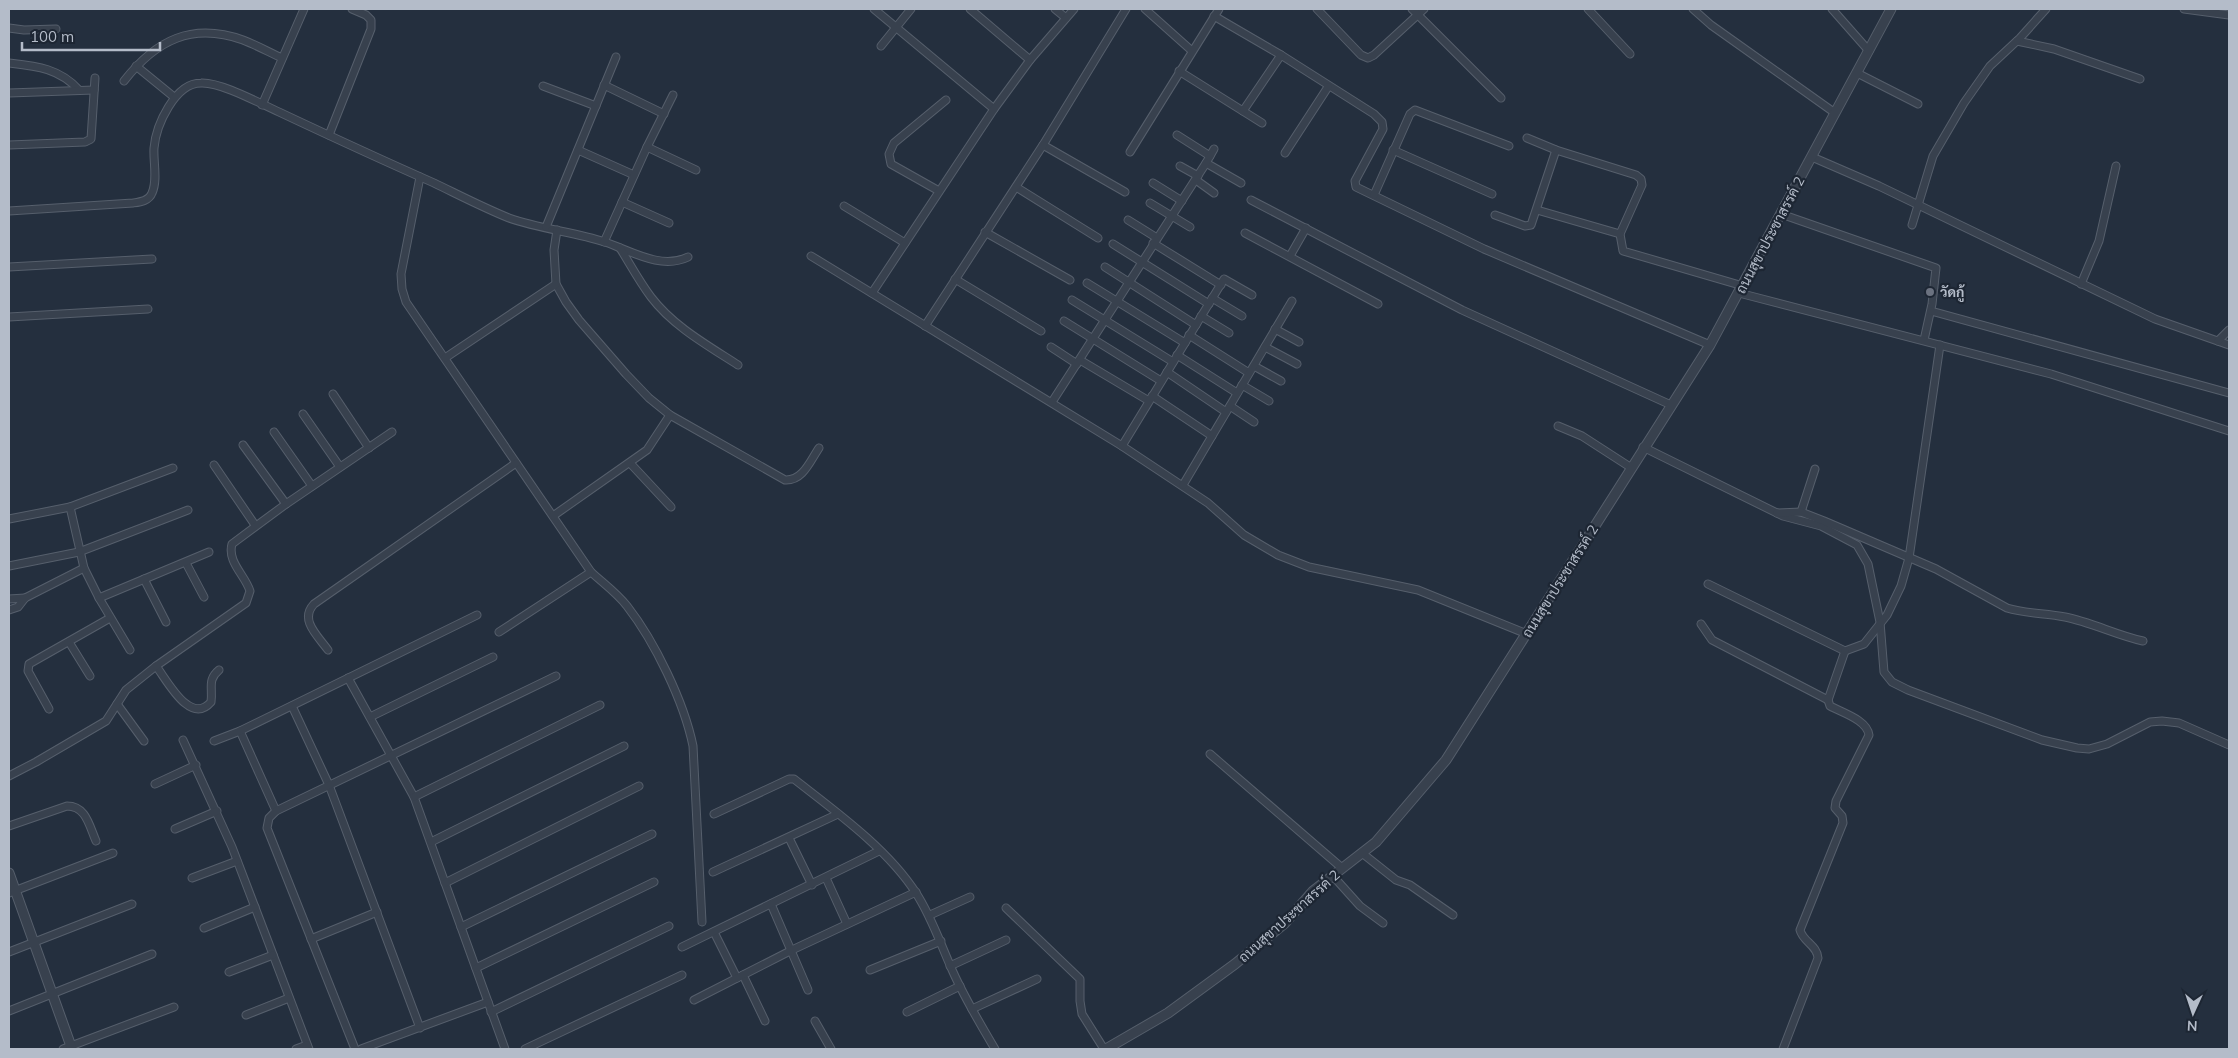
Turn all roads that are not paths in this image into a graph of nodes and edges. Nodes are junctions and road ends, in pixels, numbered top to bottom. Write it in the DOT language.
graph roads {
  1 [pos="304,9"];
  2 [pos="352,9"];
  3 [pos="874,9"];
  4 [pos="911,9"];
  5 [pos="970,9"];
  6 [pos="1056,9"];
  7 [pos="1074,9"];
  8 [pos="1126,9"];
  9 [pos="1146,9"];
  10 [pos="1219,9"];
  11 [pos="1317,9"];
  12 [pos="1412,9"];
  13 [pos="1424,9"];
  14 [pos="1588,9"];
  15 [pos="1693,9"];
  16 [pos="1832,9"];
  17 [pos="1891,9"];
  18 [pos="2046,9"];
  19 [pos="2184,9"];
  20 [pos="1418,15"];
  21 [pos="2229,15"];
  22 [pos="1214,16"];
  23 [pos="1066,18"];
  24 [pos="896,27"];
  25 [pos="9,28"];
  26 [pos="56,29"];
  27 [pos="2017,41"];
  28 [pos="881,46"];
  29 [pos="1869,50"];
  30 [pos="1192,51"];
  31 [pos="1630,54"];
  32 [pos="1281,55"];
  33 [pos="616,57"];
  34 [pos="282,58"];
  35 [pos="1030,60"];
  36 [pos="9,63"];
  37 [pos="136,66"];
  38 [pos="1179,71"];
  39 [pos="1857,73"];
  40 [pos="95,78"];
  41 [pos="2140,79"];
  42 [pos="124,81"];
  43 [pos="604,85"];
  44 [pos="542,86"];
  45 [pos="1328,87"];
  46 [pos="79,90"];
  47 [pos="94,90"];
  48 [pos="9,93"];
  49 [pos="673,95"];
  50 [pos="174,97"];
  51 [pos="1501,98"];
  52 [pos="946,100"];
  53 [pos="1918,104"];
  54 [pos="262,105"];
  55 [pos="596,106"];
  56 [pos="994,109"];
  57 [pos="1243,111"];
  58 [pos="1835,113"];
  59 [pos="664,114"];
  60 [pos="1262,123"];
  61 [pos="328,135"];
  62 [pos="1177,135"];
  63 [pos="1527,138"];
  64 [pos="9,145"];
  65 [pos="1044,145"];
  66 [pos="1509,146"];
  67 [pos="647,147"];
  68 [pos="1214,149"];
  69 [pos="578,150"];
  70 [pos="1393,150"];
  71 [pos="1556,150"];
  72 [pos="1130,152"];
  73 [pos="1285,153"];
  74 [pos="1210,156"];
  75 [pos="1812,157"];
  76 [pos="1206,163"];
  77 [pos="1180,166"];
  78 [pos="2116,166"];
  79 [pos="696,170"];
  80 [pos="634,175"];
  81 [pos="420,177"];
  82 [pos="1197,178"];
  83 [pos="1153,182"];
  84 [pos="1241,183"];
  85 [pos="1016,187"];
  86 [pos="939,191"];
  87 [pos="1125,192"];
  88 [pos="1214,193"];
  89 [pos="1492,194"];
  90 [pos="1374,195"];
  91 [pos="1251,200"];
  92 [pos="1182,201"];
  93 [pos="622,202"];
  94 [pos="1150,203"];
  95 [pos="844,206"];
  96 [pos="1918,206"];
  97 [pos="1537,210"];
  98 [pos="9,211"];
  99 [pos="1781,214"];
  100 [pos="1495,215"];
  101 [pos="1172,216"];
  102 [pos="1128,220"];
  103 [pos="669,223"];
  104 [pos="1912,225"];
  105 [pos="546,227"];
  106 [pos="1190,228"];
  107 [pos="1306,228"];
  108 [pos="557,230"];
  109 [pos="985,232"];
  110 [pos="1245,233"];
  111 [pos="1620,234"];
  112 [pos="1098,238"];
  113 [pos="1155,241"];
  114 [pos="604,242"];
  115 [pos="905,243"];
  116 [pos="1113,244"];
  117 [pos="620,248"];
  118 [pos="688,256"];
  119 [pos="811,256"];
  120 [pos="1290,256"];
  121 [pos="152,259"];
  122 [pos="1141,262"];
  123 [pos="9,267"];
  124 [pos="1105,267"];
  125 [pos="955,279"];
  126 [pos="1070,280"];
  127 [pos="1129,282"];
  128 [pos="1087,283"];
  129 [pos="556,284"];
  130 [pos="2081,284"];
  131 [pos="1221,285"];
  132 [pos="1741,290"];
  133 [pos="872,293"];
  134 [pos="1252,295"];
  135 [pos="1072,300"];
  136 [pos="1117,301"];
  137 [pos="1210,301"];
  138 [pos="1292,301"];
  139 [pos="1378,304"];
  140 [pos="148,309"];
  141 [pos="1931,311"];
  142 [pos="1201,316"];
  143 [pos="1242,316"];
  144 [pos="9,317"];
  145 [pos="1104,320"];
  146 [pos="1064,321"];
  147 [pos="1196,325"];
  148 [pos="925,326"];
  149 [pos="1276,329"];
  150 [pos="2229,330"];
  151 [pos="1041,331"];
  152 [pos="1229,333"];
  153 [pos="1189,335"];
  154 [pos="1092,339"];
  155 [pos="1924,340"];
  156 [pos="2218,341"];
  157 [pos="1298,342"];
  158 [pos="1185,343"];
  159 [pos="1710,345"];
  160 [pos="1940,345"];
  161 [pos="2229,345"];
  162 [pos="1051,347"];
  163 [pos="1265,347"];
  164 [pos="1177,355"];
  165 [pos="445,358"];
  166 [pos="1078,362"];
  167 [pos="1172,362"];
  168 [pos="1297,364"];
  169 [pos="738,365"];
  170 [pos="1254,366"];
  171 [pos="1166,372"];
  172 [pos="1250,373"];
  173 [pos="1161,381"];
  174 [pos="1280,381"];
  175 [pos="1242,385"];
  176 [pos="2229,392"];
  177 [pos="1237,393"];
  178 [pos="333,394"];
  179 [pos="1150,399"];
  180 [pos="1270,401"];
  181 [pos="1052,402"];
  182 [pos="1671,405"];
  183 [pos="1228,409"];
  184 [pos="303,414"];
  185 [pos="670,415"];
  186 [pos="1254,422"];
  187 [pos="1558,426"];
  188 [pos="2229,431"];
  189 [pos="274,432"];
  190 [pos="392,432"];
  191 [pos="1212,436"];
  192 [pos="243,444"];
  193 [pos="1122,446"];
  194 [pos="1643,447"];
  195 [pos="369,448"];
  196 [pos="819,448"];
  197 [pos="516,463"];
  198 [pos="630,463"];
  199 [pos="214,465"];
  200 [pos="340,467"];
  201 [pos="1630,467"];
  202 [pos="174,468"];
  203 [pos="1816,469"];
  204 [pos="1183,485"];
  205 [pos="312,486"];
  206 [pos="286,504"];
  207 [pos="70,507"];
  208 [pos="671,507"];
  209 [pos="188,510"];
  210 [pos="1801,512"];
  211 [pos="1777,513"];
  212 [pos="553,516"];
  213 [pos="9,519"];
  214 [pos="255,525"];
  215 [pos="79,552"];
  216 [pos="209,552"];
  217 [pos="1909,558"];
  218 [pos="186,563"];
  219 [pos="9,566"];
  220 [pos="84,568"];
  221 [pos="591,572"];
  222 [pos="144,579"];
  223 [pos="1708,584"];
  224 [pos="204,597"];
  225 [pos="24,598"];
  226 [pos="99,598"];
  227 [pos="9,599"];
  228 [pos="9,610"];
  229 [pos="477,616"];
  230 [pos="110,618"];
  231 [pos="166,622"];
  232 [pos="1880,622"];
  233 [pos="1701,624"];
  234 [pos="499,632"];
  235 [pos="1527,634"];
  236 [pos="2143,641"];
  237 [pos="70,642"];
  238 [pos="130,650"];
  239 [pos="328,650"];
  240 [pos="1845,651"];
  241 [pos="493,658"];
  242 [pos="156,666"];
  243 [pos="219,670"];
  244 [pos="90,676"];
  245 [pos="556,676"];
  246 [pos="348,678"];
  247 [pos="1828,700"];
  248 [pos="117,704"];
  249 [pos="600,705"];
  250 [pos="292,706"];
  251 [pos="49,709"];
  252 [pos="370,717"];
  253 [pos="240,731"];
  254 [pos="183,740"];
  255 [pos="144,741"];
  256 [pos="214,741"];
  257 [pos="2229,745"];
  258 [pos="624,746"];
  259 [pos="1210,754"];
  260 [pos="392,757"];
  261 [pos="196,765"];
  262 [pos="9,776"];
  263 [pos="154,784"];
  264 [pos="329,784"];
  265 [pos="639,786"];
  266 [pos="414,797"];
  267 [pos="217,810"];
  268 [pos="276,811"];
  269 [pos="714,814"];
  270 [pos="838,814"];
  271 [pos="9,826"];
  272 [pos="175,829"];
  273 [pos="652,834"];
  274 [pos="789,838"];
  275 [pos="96,841"];
  276 [pos="431,842"];
  277 [pos="879,851"];
  278 [pos="113,853"];
  279 [pos="1362,853"];
  280 [pos="237,861"];
  281 [pos="1342,868"];
  282 [pos="713,872"];
  283 [pos="9,873"];
  284 [pos="1333,876"];
  285 [pos="192,878"];
  286 [pos="826,878"];
  287 [pos="654,882"];
  288 [pos="445,883"];
  289 [pos="812,885"];
  290 [pos="12,892"];
  291 [pos="916,892"];
  292 [pos="970,897"];
  293 [pos="132,904"];
  294 [pos="770,904"];
  295 [pos="255,907"];
  296 [pos="1006,908"];
  297 [pos="377,912"];
  298 [pos="930,915"];
  299 [pos="1453,915"];
  300 [pos="702,922"];
  301 [pos="1383,923"];
  302 [pos="847,924"];
  303 [pos="669,926"];
  304 [pos="461,927"];
  305 [pos="204,928"];
  306 [pos="714,932"];
  307 [pos="311,939"];
  308 [pos="1006,940"];
  309 [pos="941,941"];
  310 [pos="34,942"];
  311 [pos="682,947"];
  312 [pos="792,950"];
  313 [pos="9,952"];
  314 [pos="152,954"];
  315 [pos="273,955"];
  316 [pos="950,966"];
  317 [pos="476,968"];
  318 [pos="870,970"];
  319 [pos="230,972"];
  320 [pos="682,975"];
  321 [pos="740,976"];
  322 [pos="1037,979"];
  323 [pos="960,986"];
  324 [pos="808,990"];
  325 [pos="52,994"];
  326 [pos="289,998"];
  327 [pos="694,1000"];
  328 [pos="488,1002"];
  329 [pos="174,1007"];
  330 [pos="972,1009"];
  331 [pos="9,1011"];
  332 [pos="492,1012"];
  333 [pos="906,1012"];
  334 [pos="246,1015"];
  335 [pos="765,1021"];
  336 [pos="815,1021"];
  337 [pos="420,1028"];
  338 [pos="308,1047"];
  339 [pos="69,1048"];
  340 [pos="296,1049"];
  341 [pos="355,1049"];
  342 [pos="361,1049"];
  343 [pos="505,1049"];
  344 [pos="524,1049"];
  345 [pos="831,1049"];
  346 [pos="994,1049"];
  347 [pos="1105,1049"];
  348 [pos="1783,1049"];
  1 -- 34 [label="street"];
  2 -- 61 [label="street"];
  3 -- 24 [label="street"];
  4 -- 24 [label="street"];
  5 -- 35 [label="street"];
  6 -- 23 [label="street"];
  7 -- 23 [label="street"];
  8 -- 65 [label="street"];
  9 -- 30 [label="street"];
  10 -- 22 [label="street"];
  11 -- 20 [label="street"];
  12 -- 20 [label="street"];
  13 -- 20 [label="street"];
  14 -- 31 [label="street"];
  15 -- 58 [label="street"];
  16 -- 29 [label="street"];
  17 -- 29 [label="street, ถนนสุขาประชาสรรค์ 2"];
  18 -- 27 [label="street"];
  19 -- 21 [label="street"];
  20 -- 51 [label="street"];
  22 -- 30 [label="street"];
  22 -- 32 [label="street"];
  23 -- 35 [label="street"];
  24 -- 28 [label="street"];
  24 -- 56 [label="street"];
  25 -- 26 [label="street"];
  27 -- 41 [label="street"];
  27 -- 96 [label="street"];
  29 -- 39 [label="street, ถนนสุขาประชาสรรค์ 2"];
  30 -- 38 [label="street"];
  32 -- 45 [label="street"];
  32 -- 57 [label="street"];
  33 -- 43 [label="street"];
  34 -- 37 [label="street"];
  34 -- 54 [label="street"];
  35 -- 56 [label="street"];
  36 -- 46 [label="street"];
  37 -- 42 [label="street"];
  37 -- 50 [label="street"];
  38 -- 57 [label="street"];
  38 -- 72 [label="street"];
  39 -- 53 [label="street"];
  39 -- 58 [label="street, ถนนสุขาประชาสรรค์ 2"];
  40 -- 47 [label="street"];
  43 -- 55 [label="street"];
  43 -- 59 [label="street"];
  44 -- 55 [label="street"];
  45 -- 73 [label="street"];
  45 -- 90 [label="street"];
  46 -- 47 [label="street"];
  46 -- 48 [label="street"];
  47 -- 64 [label="street"];
  49 -- 59 [label="street"];
  50 -- 54 [label="street"];
  50 -- 98 [label="street"];
  52 -- 86 [label="street"];
  54 -- 61 [label="street"];
  55 -- 69 [label="street"];
  56 -- 86 [label="street"];
  57 -- 60 [label="street"];
  58 -- 75 [label="street, ถนนสุขาประชาสรรค์ 2"];
  59 -- 67 [label="street"];
  61 -- 81 [label="street"];
  62 -- 74 [label="street"];
  63 -- 71 [label="street"];
  65 -- 85 [label="street"];
  65 -- 87 [label="street"];
  66 -- 70 [label="street"];
  67 -- 79 [label="street"];
  67 -- 80 [label="street"];
  68 -- 74 [label="street"];
  69 -- 80 [label="street"];
  69 -- 105 [label="street"];
  70 -- 89 [label="street"];
  70 -- 90 [label="street"];
  71 -- 97 [label="street"];
  71 -- 111 [label="street"];
  74 -- 76 [label="street"];
  75 -- 96 [label="street"];
  75 -- 99 [label="street, ถนนสุขาประชาสรรค์ 2"];
  76 -- 82 [label="street"];
  76 -- 84 [label="street"];
  77 -- 82 [label="street"];
  78 -- 130 [label="street"];
  80 -- 93 [label="street"];
  81 -- 105 [label="street"];
  81 -- 165 [label="street"];
  82 -- 88 [label="street"];
  82 -- 92 [label="street"];
  83 -- 92 [label="street"];
  85 -- 109 [label="street"];
  85 -- 112 [label="street"];
  86 -- 115 [label="street"];
  90 -- 159 [label="street"];
  91 -- 107 [label="street"];
  92 -- 101 [label="street"];
  93 -- 103 [label="street"];
  93 -- 114 [label="street"];
  94 -- 101 [label="street"];
  95 -- 115 [label="street"];
  96 -- 104 [label="street"];
  96 -- 130 [label="street"];
  97 -- 100 [label="street"];
  97 -- 111 [label="street"];
  99 -- 132 [label="street, ถนนสุขาประชาสรรค์ 2"];
  99 -- 141 [label="street"];
  101 -- 106 [label="street"];
  101 -- 113 [label="street"];
  102 -- 113 [label="street"];
  105 -- 108 [label="street"];
  107 -- 120 [label="street"];
  107 -- 182 [label="street"];
  108 -- 114 [label="street"];
  108 -- 129 [label="street"];
  109 -- 125 [label="street"];
  109 -- 126 [label="street"];
  110 -- 120 [label="street"];
  111 -- 132 [label="street"];
  113 -- 122 [label="street"];
  113 -- 131 [label="street"];
  114 -- 117 [label="street"];
  115 -- 133 [label="street"];
  116 -- 122 [label="street"];
  117 -- 118 [label="street"];
  117 -- 169 [label="street"];
  119 -- 133 [label="street"];
  120 -- 139 [label="street"];
  121 -- 123 [label="street"];
  122 -- 127 [label="street"];
  122 -- 137 [label="street"];
  124 -- 127 [label="street"];
  125 -- 148 [label="street"];
  125 -- 151 [label="street"];
  127 -- 136 [label="street"];
  127 -- 147 [label="street"];
  128 -- 136 [label="street"];
  129 -- 165 [label="street"];
  129 -- 185 [label="street"];
  130 -- 156 [label="street"];
  131 -- 134 [label="street"];
  131 -- 137 [label="street"];
  132 -- 155 [label="street"];
  132 -- 159 [label="street, ถนนสุขาประชาสรรค์ 2"];
  133 -- 148 [label="street"];
  135 -- 145 [label="street"];
  136 -- 145 [label="street"];
  136 -- 158 [label="street"];
  137 -- 142 [label="street"];
  137 -- 143 [label="street"];
  138 -- 149 [label="street"];
  140 -- 144 [label="street"];
  141 -- 155 [label="street"];
  141 -- 176 [label="street"];
  142 -- 147 [label="street"];
  142 -- 152 [label="street"];
  145 -- 154 [label="street"];
  145 -- 167 [label="street"];
  146 -- 154 [label="street"];
  147 -- 153 [label="street"];
  148 -- 181 [label="street"];
  149 -- 157 [label="street"];
  149 -- 163 [label="street"];
  150 -- 156 [label="street"];
  153 -- 158 [label="street"];
  153 -- 172 [label="street"];
  154 -- 166 [label="street"];
  154 -- 173 [label="street"];
  155 -- 160 [label="street"];
  156 -- 161 [label="street"];
  158 -- 164 [label="street"];
  159 -- 182 [label="street, ถนนสุขาประชาสรรค์ 2"];
  160 -- 188 [label="street"];
  160 -- 217 [label="street"];
  162 -- 166 [label="street"];
  163 -- 168 [label="street"];
  163 -- 170 [label="street"];
  164 -- 167 [label="street"];
  164 -- 177 [label="street"];
  165 -- 197 [label="street"];
  166 -- 179 [label="street"];
  166 -- 181 [label="street"];
  167 -- 171 [label="street"];
  170 -- 172 [label="street"];
  170 -- 174 [label="street"];
  171 -- 173 [label="street"];
  171 -- 183 [label="street"];
  172 -- 175 [label="street"];
  173 -- 179 [label="street"];
  175 -- 177 [label="street"];
  175 -- 180 [label="street"];
  177 -- 183 [label="street"];
  178 -- 195 [label="street"];
  179 -- 191 [label="street"];
  179 -- 193 [label="street"];
  181 -- 193 [label="street"];
  182 -- 194 [label="street, ถนนสุขาประชาสรรค์ 2"];
  183 -- 186 [label="street"];
  183 -- 191 [label="street"];
  184 -- 200 [label="street"];
  185 -- 196 [label="street"];
  185 -- 198 [label="street"];
  187 -- 201 [label="street"];
  189 -- 205 [label="street"];
  190 -- 195 [label="street"];
  191 -- 204 [label="street"];
  192 -- 206 [label="street"];
  193 -- 204 [label="street"];
  194 -- 201 [label="street, ถนนสุขาประชาสรรค์ 2"];
  194 -- 211 [label="street"];
  195 -- 200 [label="street"];
  197 -- 212 [label="street"];
  197 -- 239 [label="street"];
  198 -- 208 [label="street"];
  198 -- 212 [label="street"];
  199 -- 214 [label="street"];
  200 -- 205 [label="street"];
  201 -- 235 [label="street, ถนนสุขาประชาสรรค์ 2"];
  202 -- 207 [label="street"];
  203 -- 210 [label="street"];
  204 -- 235 [label="street"];
  205 -- 206 [label="street"];
  206 -- 214 [label="street"];
  207 -- 213 [label="street"];
  207 -- 215 [label="street"];
  209 -- 215 [label="street"];
  210 -- 211 [label="street"];
  210 -- 217 [label="street"];
  211 -- 232 [label="street"];
  212 -- 221 [label="street"];
  214 -- 242 [label="street"];
  215 -- 219 [label="street"];
  215 -- 220 [label="street"];
  216 -- 218 [label="street"];
  217 -- 232 [label="street"];
  217 -- 236 [label="street"];
  218 -- 222 [label="street"];
  218 -- 224 [label="street"];
  220 -- 225 [label="street"];
  220 -- 226 [label="street"];
  221 -- 234 [label="street"];
  221 -- 300 [label="street"];
  222 -- 226 [label="street"];
  222 -- 231 [label="street"];
  223 -- 240 [label="street"];
  225 -- 227 [label="street"];
  225 -- 228 [label="street"];
  226 -- 230 [label="street"];
  229 -- 246 [label="street"];
  230 -- 237 [label="street"];
  230 -- 238 [label="street"];
  232 -- 240 [label="street"];
  232 -- 257 [label="street"];
  233 -- 247 [label="street"];
  235 -- 279 [label="street, ถนนสุขาประชาสรรค์ 2"];
  237 -- 244 [label="street"];
  237 -- 251 [label="street"];
  240 -- 247 [label="street"];
  241 -- 252 [label="street"];
  242 -- 243 [label="street"];
  242 -- 248 [label="street"];
  245 -- 260 [label="street"];
  246 -- 250 [label="street"];
  246 -- 252 [label="street"];
  247 -- 348 [label="street"];
  248 -- 255 [label="street"];
  248 -- 262 [label="street"];
  249 -- 266 [label="street"];
  250 -- 253 [label="street"];
  250 -- 264 [label="street"];
  252 -- 260 [label="street"];
  253 -- 256 [label="street"];
  253 -- 268 [label="street"];
  254 -- 261 [label="street"];
  258 -- 276 [label="street"];
  259 -- 281 [label="street"];
  260 -- 264 [label="street"];
  260 -- 266 [label="street"];
  261 -- 263 [label="street"];
  261 -- 267 [label="street"];
  264 -- 268 [label="street"];
  264 -- 297 [label="street"];
  265 -- 288 [label="street"];
  266 -- 276 [label="street"];
  267 -- 272 [label="street"];
  267 -- 280 [label="street"];
  268 -- 307 [label="street"];
  269 -- 270 [label="street"];
  270 -- 274 [label="street"];
  270 -- 277 [label="street"];
  271 -- 275 [label="street"];
  273 -- 304 [label="street"];
  274 -- 282 [label="street"];
  274 -- 289 [label="street"];
  276 -- 288 [label="street"];
  277 -- 286 [label="street"];
  277 -- 291 [label="street"];
  278 -- 290 [label="street"];
  279 -- 281 [label="street, ถนนสุขาประชาสรรค์ 2"];
  279 -- 299 [label="street"];
  280 -- 285 [label="street"];
  280 -- 295 [label="street"];
  281 -- 284 [label="street, ถนนสุขาประชาสรรค์ 2"];
  283 -- 290 [label="street"];
  284 -- 301 [label="street"];
  284 -- 347 [label="street, ถนนสุขาประชาสรรค์ 2"];
  286 -- 289 [label="street"];
  286 -- 302 [label="street"];
  287 -- 317 [label="street"];
  288 -- 304 [label="street"];
  289 -- 294 [label="street"];
  290 -- 310 [label="street"];
  291 -- 298 [label="street"];
  291 -- 302 [label="street"];
  292 -- 298 [label="street"];
  293 -- 310 [label="street"];
  294 -- 306 [label="street"];
  294 -- 312 [label="street"];
  295 -- 305 [label="street"];
  295 -- 315 [label="street"];
  296 -- 347 [label="street"];
  297 -- 307 [label="street"];
  297 -- 337 [label="street"];
  298 -- 309 [label="street"];
  302 -- 312 [label="street"];
  303 -- 332 [label="street"];
  304 -- 317 [label="street"];
  306 -- 311 [label="street"];
  306 -- 321 [label="street"];
  307 -- 341 [label="street"];
  308 -- 316 [label="street"];
  309 -- 316 [label="street"];
  309 -- 318 [label="street"];
  310 -- 313 [label="street"];
  310 -- 325 [label="street"];
  312 -- 321 [label="street"];
  312 -- 324 [label="street"];
  314 -- 325 [label="street"];
  315 -- 319 [label="street"];
  315 -- 326 [label="street"];
  316 -- 323 [label="street"];
  317 -- 328 [label="street"];
  320 -- 344 [label="street"];
  321 -- 327 [label="street"];
  321 -- 335 [label="street"];
  322 -- 330 [label="street"];
  323 -- 330 [label="street"];
  323 -- 333 [label="street"];
  325 -- 331 [label="street"];
  325 -- 339 [label="street"];
  326 -- 334 [label="street"];
  326 -- 338 [label="street"];
  328 -- 332 [label="street"];
  328 -- 337 [label="street"];
  329 -- 339 [label="street"];
  330 -- 346 [label="street"];
  332 -- 343 [label="street"];
  336 -- 345 [label="street"];
  337 -- 342 [label="street"];
  338 -- 340 [label="street"];
}
